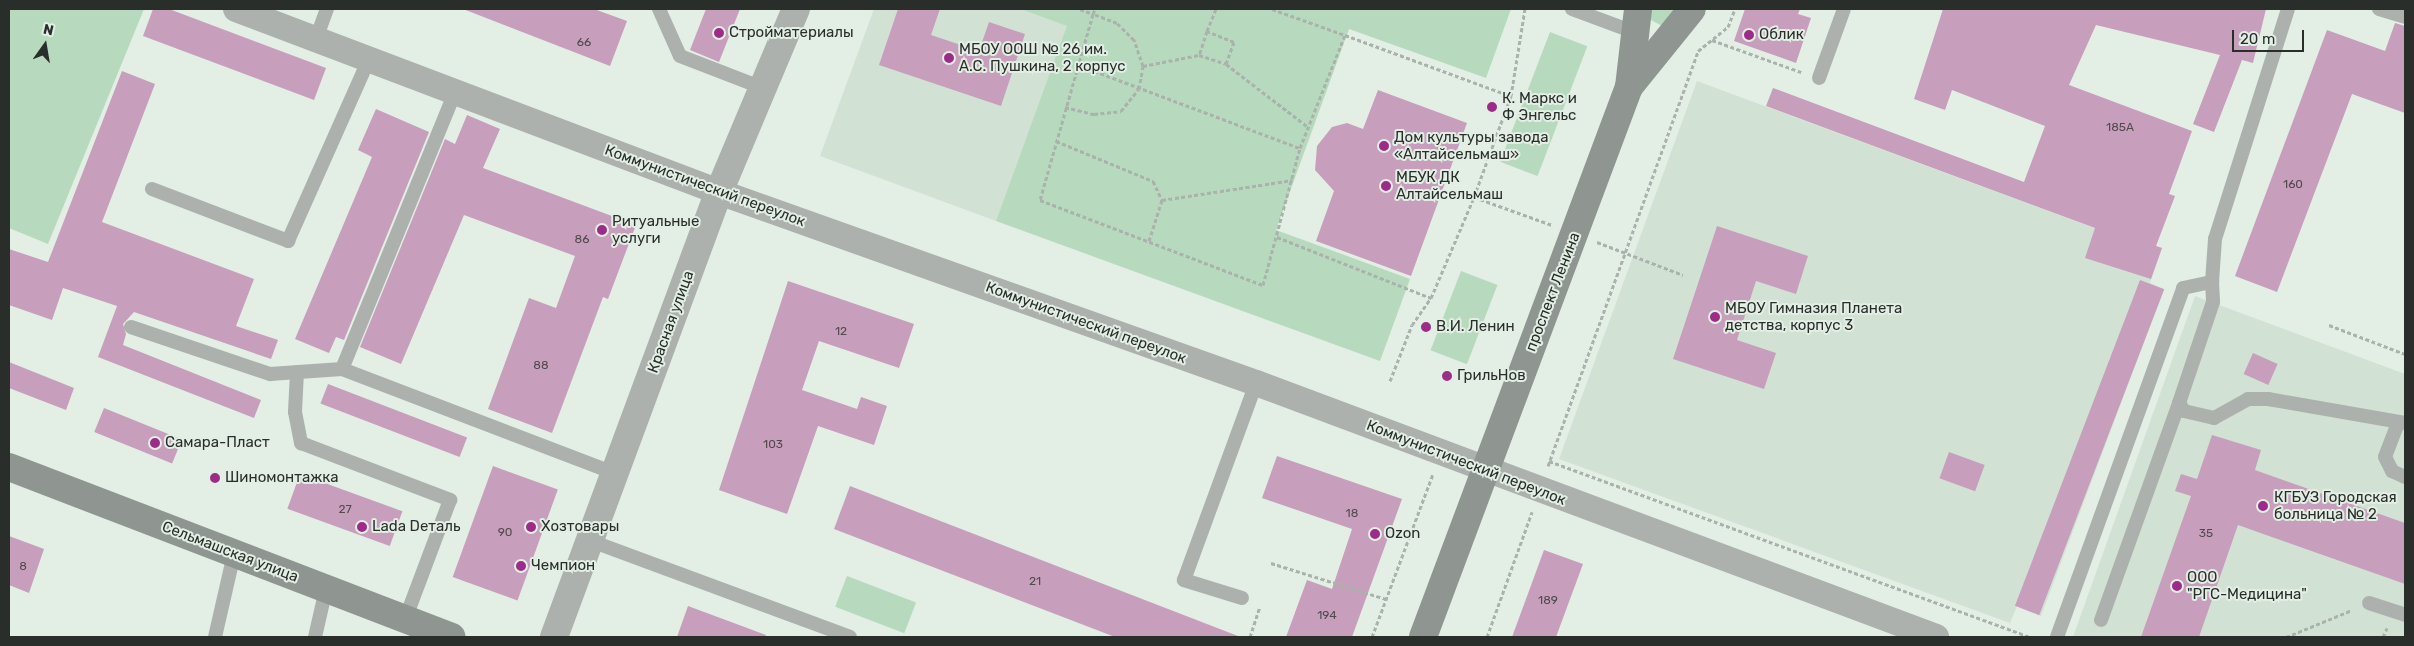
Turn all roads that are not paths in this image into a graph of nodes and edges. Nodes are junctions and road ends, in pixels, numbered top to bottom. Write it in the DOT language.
graph roads {
  1 [pos="236,9"];
  2 [pos="327,9"];
  3 [pos="659,9"];
  4 [pos="796,9"];
  5 [pos="1572,9"];
  6 [pos="1844,9"];
  7 [pos="2288,9"];
  8 [pos="2379,9"];
  9 [pos="1637,17"];
  10 [pos="2405,17"];
  11 [pos="1686,19"];
  12 [pos="316,39"];
  13 [pos="369,59"];
  14 [pos="1818,78"];
  15 [pos="1629,87"];
  16 [pos="763,88"];
  17 [pos="455,92"];
  18 [pos="152,190"];
  19 [pos="719,192"];
  20 [pos="2212,282"];
  21 [pos="131,327"];
  22 [pos="342,369"];
  23 [pos="298,372"];
  24 [pos="1256,383"];
  25 [pos="2179,403"];
  26 [pos="2401,423"];
  27 [pos="9,467"];
  28 [pos="1485,470"];
  29 [pos="615,473"];
  30 [pos="2405,477"];
  31 [pos="591,542"];
  32 [pos="234,554"];
  33 [pos="326,589"];
  34 [pos="1242,598"];
  35 [pos="2370,603"];
  36 [pos="2405,615"];
  37 [pos="405,620"];
  38 [pos="2101,620"];
  39 [pos="215,637"];
  40 [pos="315,637"];
  41 [pos="450,637"];
  42 [pos="554,637"];
  43 [pos="850,637"];
  44 [pos="1423,637"];
  45 [pos="1936,637"];
  46 [pos="2057,637"];
  1 -- 12 [label="street, Коммунистический переулок"];
  2 -- 12 [label="lane"];
  3 -- 16 [label="lane"];
  4 -- 16 [label="street, Красная улица"];
  5 -- 9 [label="lane"];
  6 -- 14 [label="lane"];
  7 -- 20 [label="lane"];
  8 -- 10 [label="lane"];
  9 -- 11 [label="main road"];
  9 -- 15 [label="main road, проспект Ленина"];
  11 -- 15 [label="main road, проспект Ленина"];
  12 -- 13 [label="street, Коммунистический переулок"];
  13 -- 17 [label="street, Коммунистический переулок"];
  13 -- 18 [label="lane"];
  15 -- 28 [label="main road, проспект Ленина"];
  16 -- 19 [label="street, Красная улица"];
  17 -- 19 [label="street, Коммунистический переулок"];
  17 -- 22 [label="lane"];
  19 -- 24 [label="street, Коммунистический переулок"];
  19 -- 29 [label="street, Красная улица"];
  20 -- 25 [label="lane"];
  20 -- 46 [label="lane"];
  21 -- 23 [label="lane"];
  22 -- 23 [label="lane"];
  22 -- 29 [label="lane"];
  23 -- 37 [label="lane"];
  24 -- 28 [label="street, Коммунистический переулок"];
  24 -- 34 [label="lane"];
  25 -- 26 [label="lane"];
  25 -- 38 [label="lane"];
  26 -- 30 [label="lane"];
  27 -- 32 [label="main road, Сельмашская улица"];
  28 -- 44 [label="main road, проспект Ленина"];
  28 -- 45 [label="street, Коммунистический переулок"];
  29 -- 31 [label="street, Красная улица"];
  31 -- 42 [label="street, Красная улица"];
  31 -- 43 [label="lane"];
  32 -- 33 [label="main road, Сельмашская улица"];
  32 -- 39 [label="lane"];
  33 -- 37 [label="main road, Сельмашская улица"];
  33 -- 40 [label="lane"];
  35 -- 36 [label="lane"];
  37 -- 41 [label="main road, Сельмашская улица"];
}
